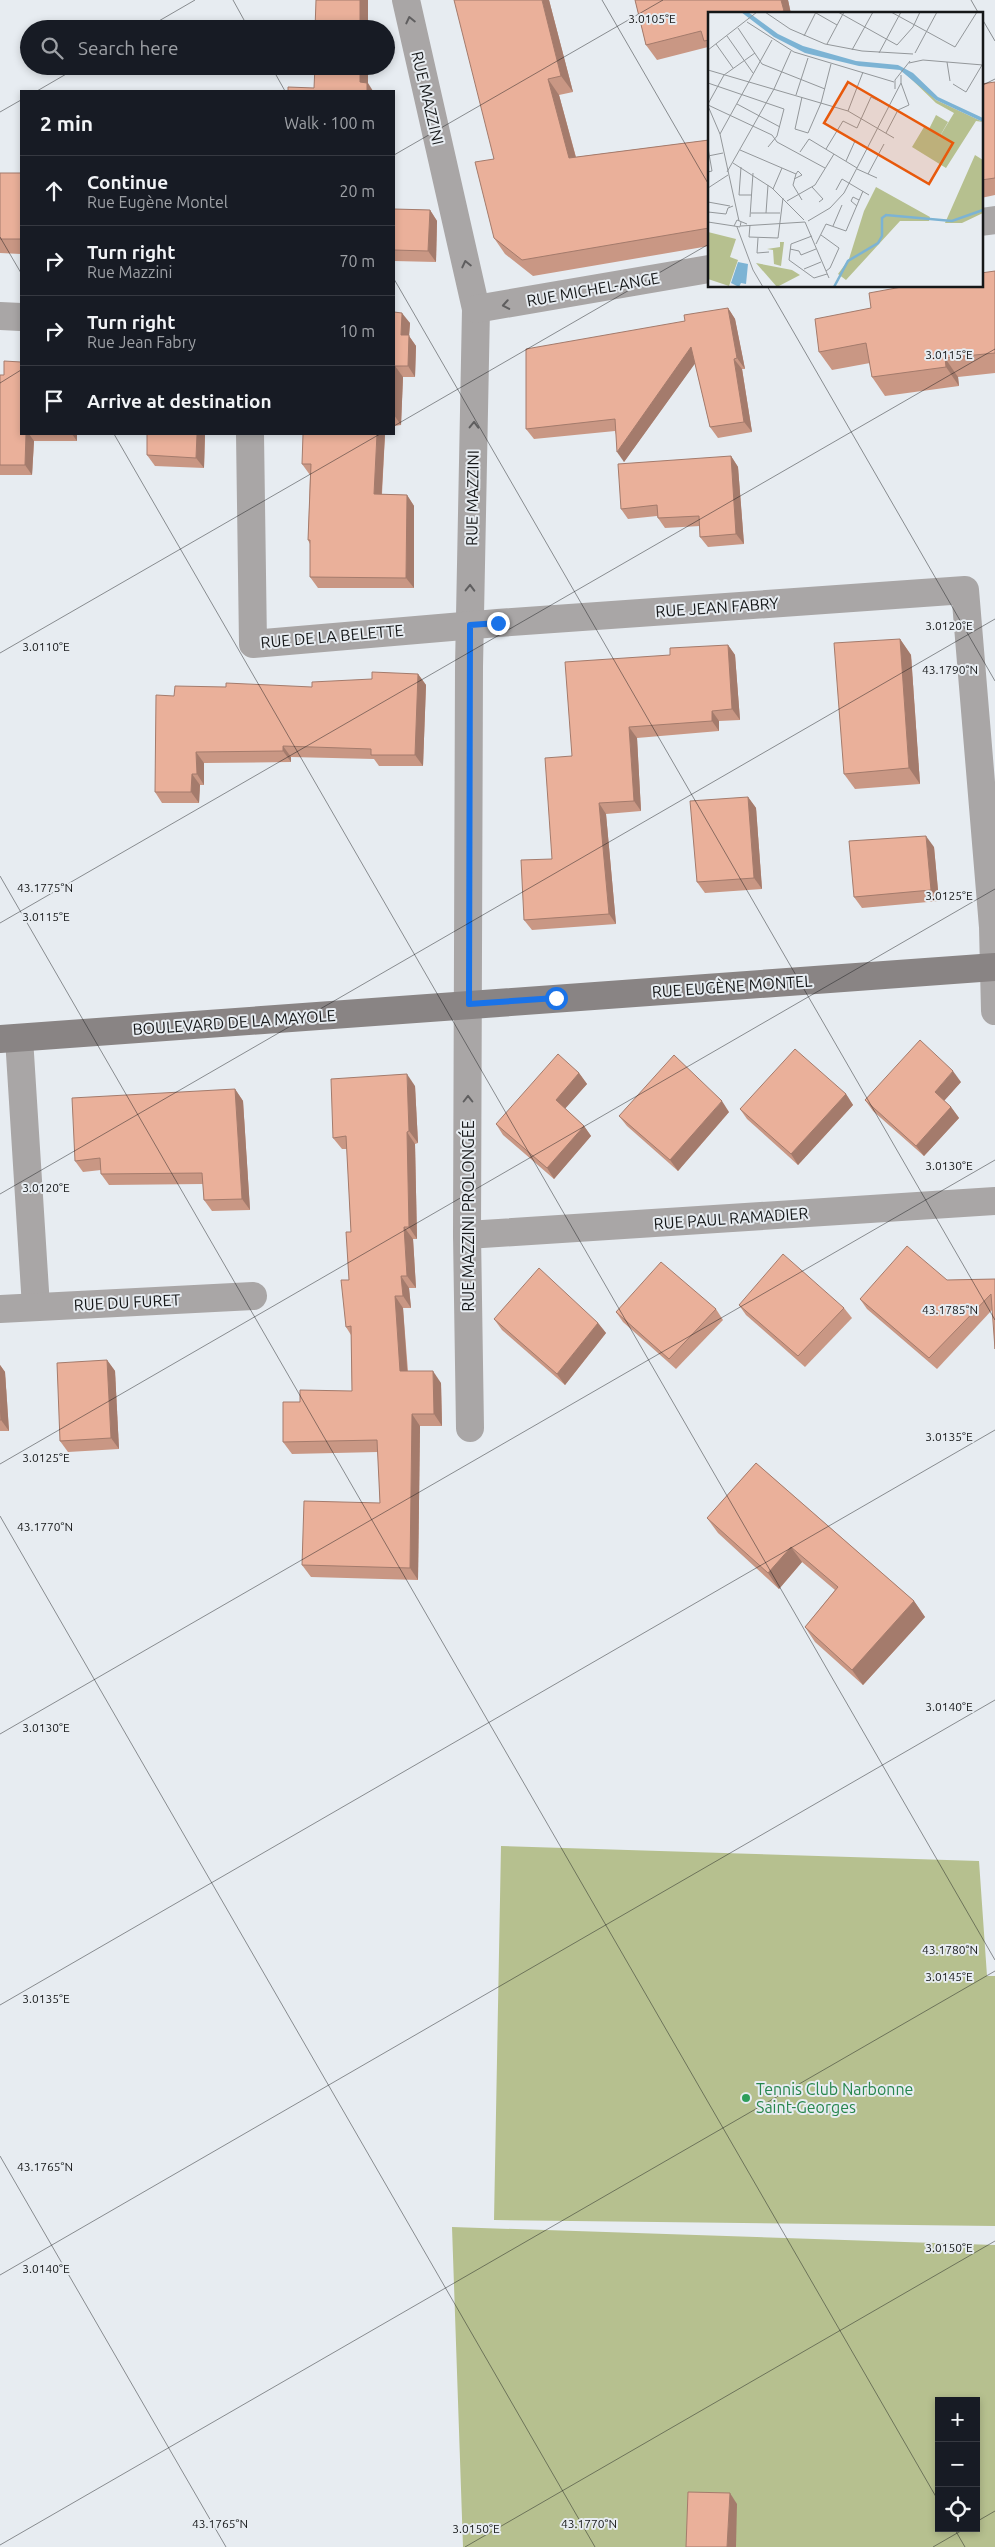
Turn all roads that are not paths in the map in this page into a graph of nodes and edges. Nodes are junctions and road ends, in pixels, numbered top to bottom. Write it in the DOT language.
graph roads {
  1 [pos="406,0"];
  2 [pos="995,220"];
  3 [pos="982,222"];
  4 [pos="708,269"];
  5 [pos="476,309"];
  6 [pos="0,316"];
  7 [pos="20,317"];
  8 [pos="250,435"];
  9 [pos="470,625"];
  10 [pos="994,967"];
  11 [pos="469,1004"];
  12 [pos="995,1011"];
  13 [pos="10,1038"];
  14 [pos="995,1201"];
  15 [pos="467,1235"];
  16 [pos="253,1296"];
  17 [pos="36,1307"];
  18 [pos="0,1309"];
  19 [pos="470,1428"];
  5 -- 1 [label="street, RUE MAZZINI, one-way"];
  2 -- 3 [label="street"];
  4 -- 5 [label="street, RUE MICHEL-ANGE, one-way"];
  9 -- 5 [label="street, RUE MAZZINI, one-way"];
  6 -- 7 [label="street"];
  8 -- 9 [label="street, RUE DE LA BELETTE"];
  9 -- 10 [label="street, RUE JEAN FABRY"];
  9 -- 11 [label="street, RUE MAZZINI"];
  10 -- 11 [label="main road, RUE EUGÈNE MONTEL"];
  10 -- 12 [label="street"];
  11 -- 13 [label="main road, BOULEVARD DE LA MAYOLE"];
  15 -- 11 [label="street, RUE MAZZINI PROLONGÉE, one-way"];
  13 -- 17 [label="street"];
  14 -- 15 [label="street, RUE PAUL RAMADIER"];
  15 -- 19 [label="street, RUE MAZZINI PROLONGÉE"];
  16 -- 17 [label="street, RUE DU FURET"];
  17 -- 18 [label="street, RUE DU FURET"];
}
